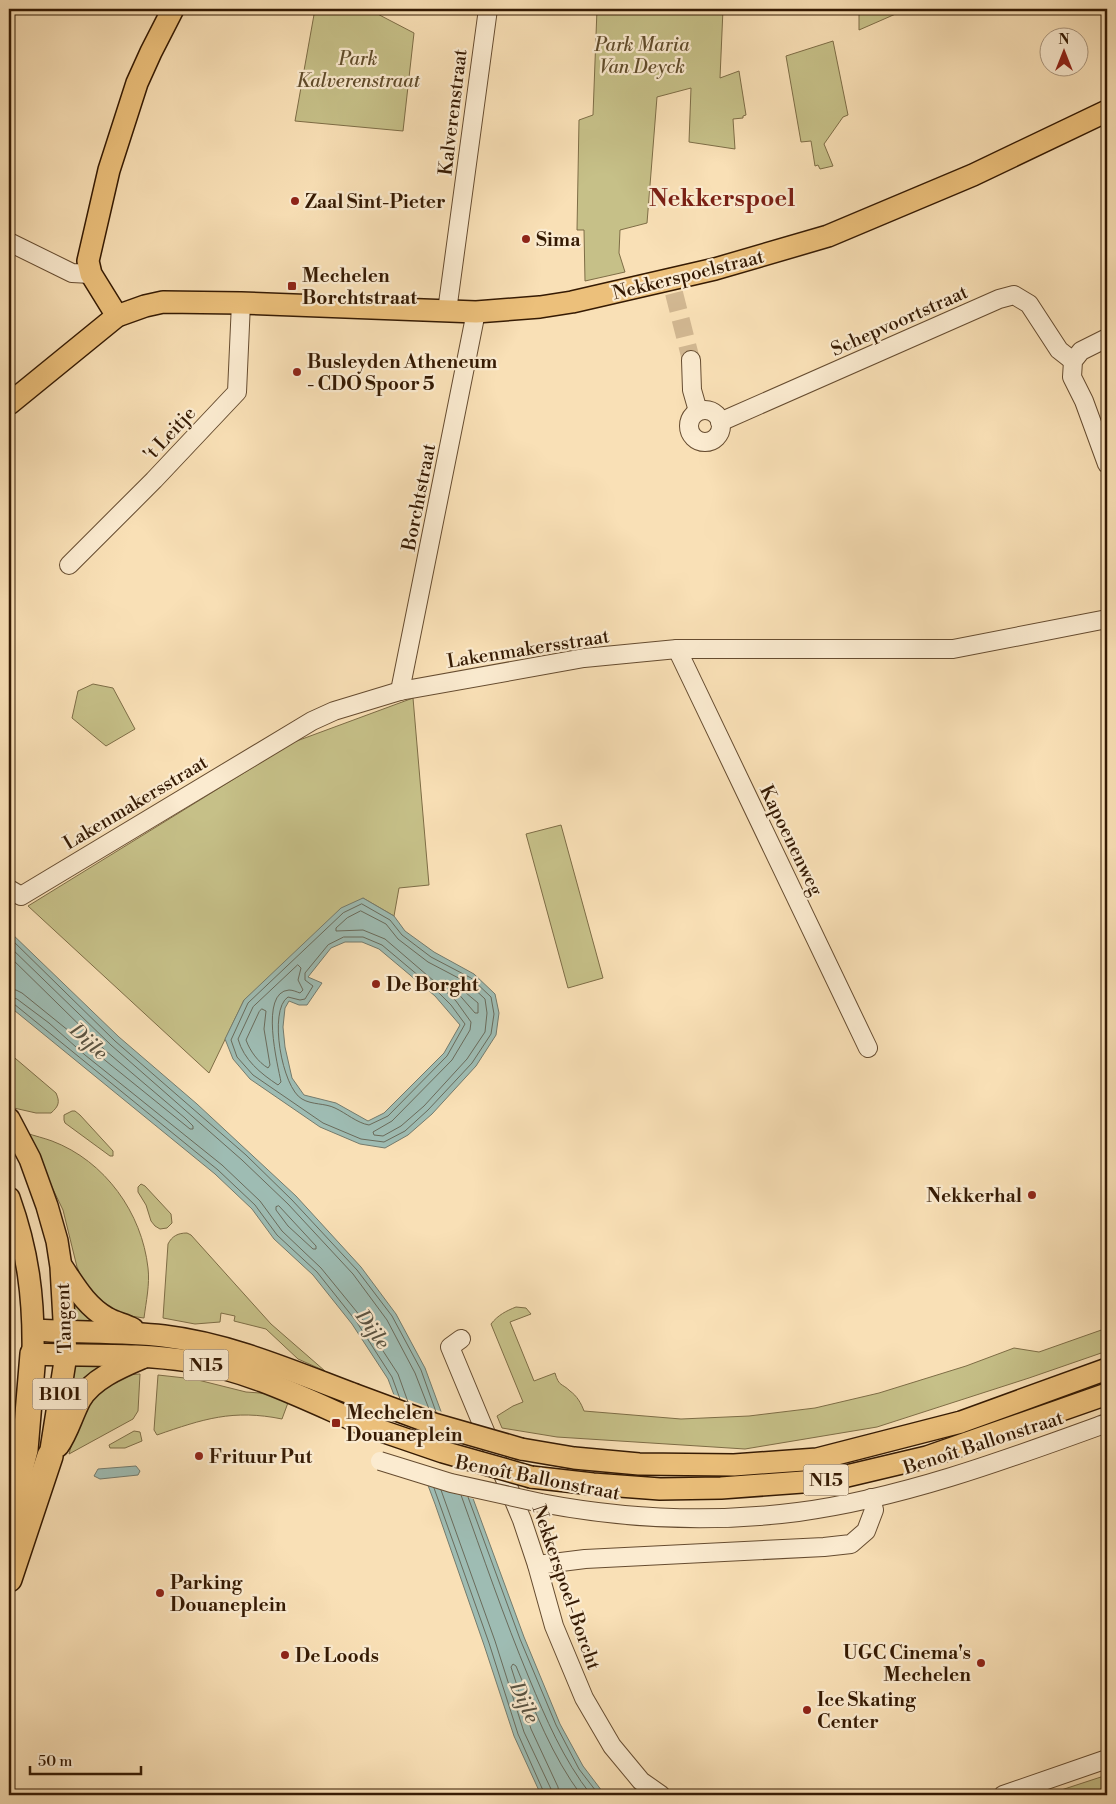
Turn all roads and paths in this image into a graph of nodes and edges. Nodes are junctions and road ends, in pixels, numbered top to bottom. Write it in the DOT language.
graph roads {
  1 [pos="172,9"];
  2 [pos="488,9"];
  3 [pos="1107,111"];
  4 [pos="9,242"];
  5 [pos="90,274"];
  6 [pos="241,303"];
  7 [pos="114,310"];
  8 [pos="447,311"];
  9 [pos="476,312"];
  10 [pos="1107,338"];
  11 [pos="691,360"];
  12 [pos="1073,361"];
  13 [pos="9,403"];
  14 [pos="698,411"];
  15 [pos="720,422"];
  16 [pos="1107,464"];
  17 [pos="69,565"];
  18 [pos="1107,619"];
  19 [pos="677,649"];
  20 [pos="400,691"];
  21 [pos="9,889"];
  22 [pos="868,1048"];
  23 [pos="9,1119"];
  24 [pos="9,1198"];
  25 [pos="62,1267"];
  26 [pos="66,1332"];
  27 [pos="142,1334"];
  28 [pos="33,1342"];
  29 [pos="456,1343"];
  30 [pos="66,1355"];
  31 [pos="146,1356"];
  32 [pos="1107,1369"];
  33 [pos="1107,1394"];
  34 [pos="1107,1423"];
  35 [pos="50,1456"];
  36 [pos="376,1459"];
  37 [pos="871,1498"];
  38 [pos="9,1513"];
  39 [pos="537,1565"];
  40 [pos="9,1579"];
  41 [pos="1107,1760"];
  42 [pos="661,1795"];
  43 [pos="1003,1795"];
  1 -- 5 [label="main road"];
  2 -- 8 [label="street, Kalverenstraat"];
  3 -- 9 [label="main road, Nekkerspoelstraat"];
  4 -- 5 [label="street"];
  5 -- 7 [label="main road"];
  6 -- 7 [label="main road, Nekkerspoelstraat"];
  6 -- 8 [label="main road, Nekkerspoelstraat"];
  6 -- 17 [label="street, 't Leitje"];
  7 -- 13 [label="main road, Nekkerspoelstraat"];
  8 -- 9 [label="main road, Nekkerspoelstraat"];
  9 -- 20 [label="street, Borchtstraat"];
  10 -- 12 [label="street"];
  11 -- 14 [label="street"];
  12 -- 15 [label="street, Schepvoortstraat"];
  12 -- 16 [label="street"];
  14 -- 15 [label="street"];
  14 -- 15 [label="street"];
  18 -- 19 [label="street, Lakenmakersstraat"];
  19 -- 20 [label="street, Lakenmakersstraat"];
  19 -- 22 [label="street, Kapoenenweg"];
  20 -- 21 [label="street, Lakenmakersstraat"];
  23 -- 25 [label="main road, Tangent / B101"];
  24 -- 28 [label="main road, Tangent / B101"];
  25 -- 26 [label="main road, Tangent / B101"];
  25 -- 27 [label="main road"];
  26 -- 27 [label="main road, N15"];
  26 -- 28 [label="main road, N15"];
  26 -- 30 [label="main road, Tangent / B101"];
  27 -- 32 [label="main road, N15, bridge"];
  28 -- 30 [label="main road, N15"];
  28 -- 38 [label="highway, Tangent / B101"];
  29 -- 39 [label="street, Nekkerspoel-Borcht"];
  30 -- 31 [label="main road, N15"];
  30 -- 35 [label="main road, Tangent / B101"];
  31 -- 33 [label="main road, N15, bridge"];
  31 -- 35 [label="main road"];
  34 -- 37 [label="street, Benoît Ballonstraat"];
  35 -- 40 [label="highway, Tangent / B101"];
  36 -- 37 [label="street, Benoît Ballonstraat, bridge"];
  37 -- 39 [label="street"];
  39 -- 42 [label="street, Nekkerspoel-Borcht"];
  41 -- 43 [label="street"];
}
